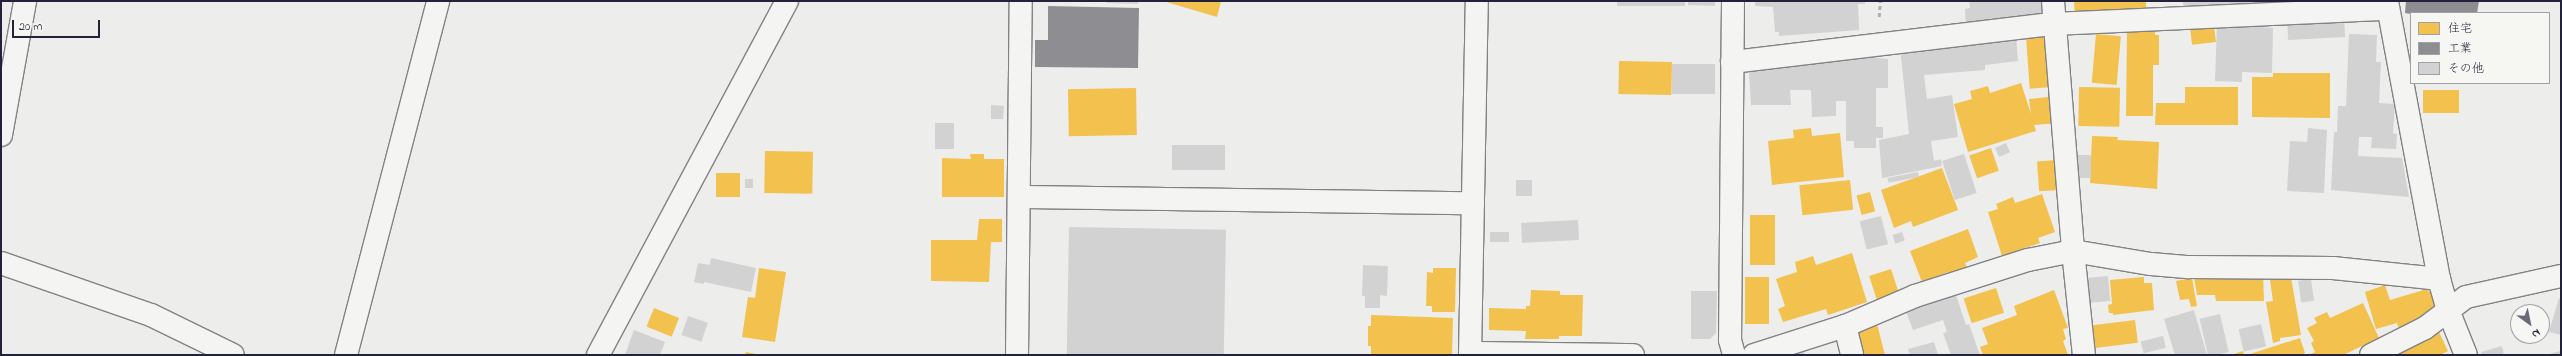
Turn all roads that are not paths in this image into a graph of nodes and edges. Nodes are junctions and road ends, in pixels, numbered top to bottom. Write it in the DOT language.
graph roads {
  1 [pos="25,1"];
  2 [pos="438,1"];
  3 [pos="787,1"];
  4 [pos="1021,1"];
  5 [pos="1477,1"];
  6 [pos="1733,1"];
  7 [pos="2053,1"];
  8 [pos="2387,5"];
  9 [pos="2053,24"];
  10 [pos="1732,62"];
  11 [pos="1,135"];
  12 [pos="1019,198"];
  13 [pos="1473,203"];
  14 [pos="2073,251"];
  15 [pos="1,263"];
  16 [pos="2561,276"];
  17 [pos="2439,279"];
  18 [pos="2448,310"];
  19 [pos="1845,326"];
  20 [pos="1470,354"];
  21 [pos="233,355"];
  22 [pos="346,355"];
  23 [pos="598,355"];
  24 [pos="1017,355"];
  25 [pos="1633,355"];
  26 [pos="1734,355"];
  27 [pos="1754,355"];
  28 [pos="1852,355"];
  29 [pos="2084,355"];
  30 [pos="2371,355"];
  31 [pos="2466,355"];
  1 -- 11 [label="street"];
  2 -- 22 [label="street"];
  3 -- 23 [label="street"];
  4 -- 12 [label="street"];
  5 -- 13 [label="street"];
  6 -- 10 [label="street"];
  7 -- 9 [label="street"];
  8 -- 9 [label="street"];
  8 -- 17 [label="street"];
  9 -- 10 [label="street"];
  9 -- 14 [label="street"];
  10 -- 26 [label="street"];
  12 -- 13 [label="street"];
  12 -- 24 [label="street"];
  13 -- 20 [label="street"];
  14 -- 17 [label="street"];
  14 -- 19 [label="street"];
  14 -- 29 [label="street"];
  15 -- 21 [label="street"];
  16 -- 18 [label="street"];
  17 -- 18 [label="street"];
  18 -- 30 [label="street"];
  18 -- 31 [label="street"];
  19 -- 27 [label="street"];
  19 -- 28 [label="street"];
  20 -- 25 [label="street"];
}
